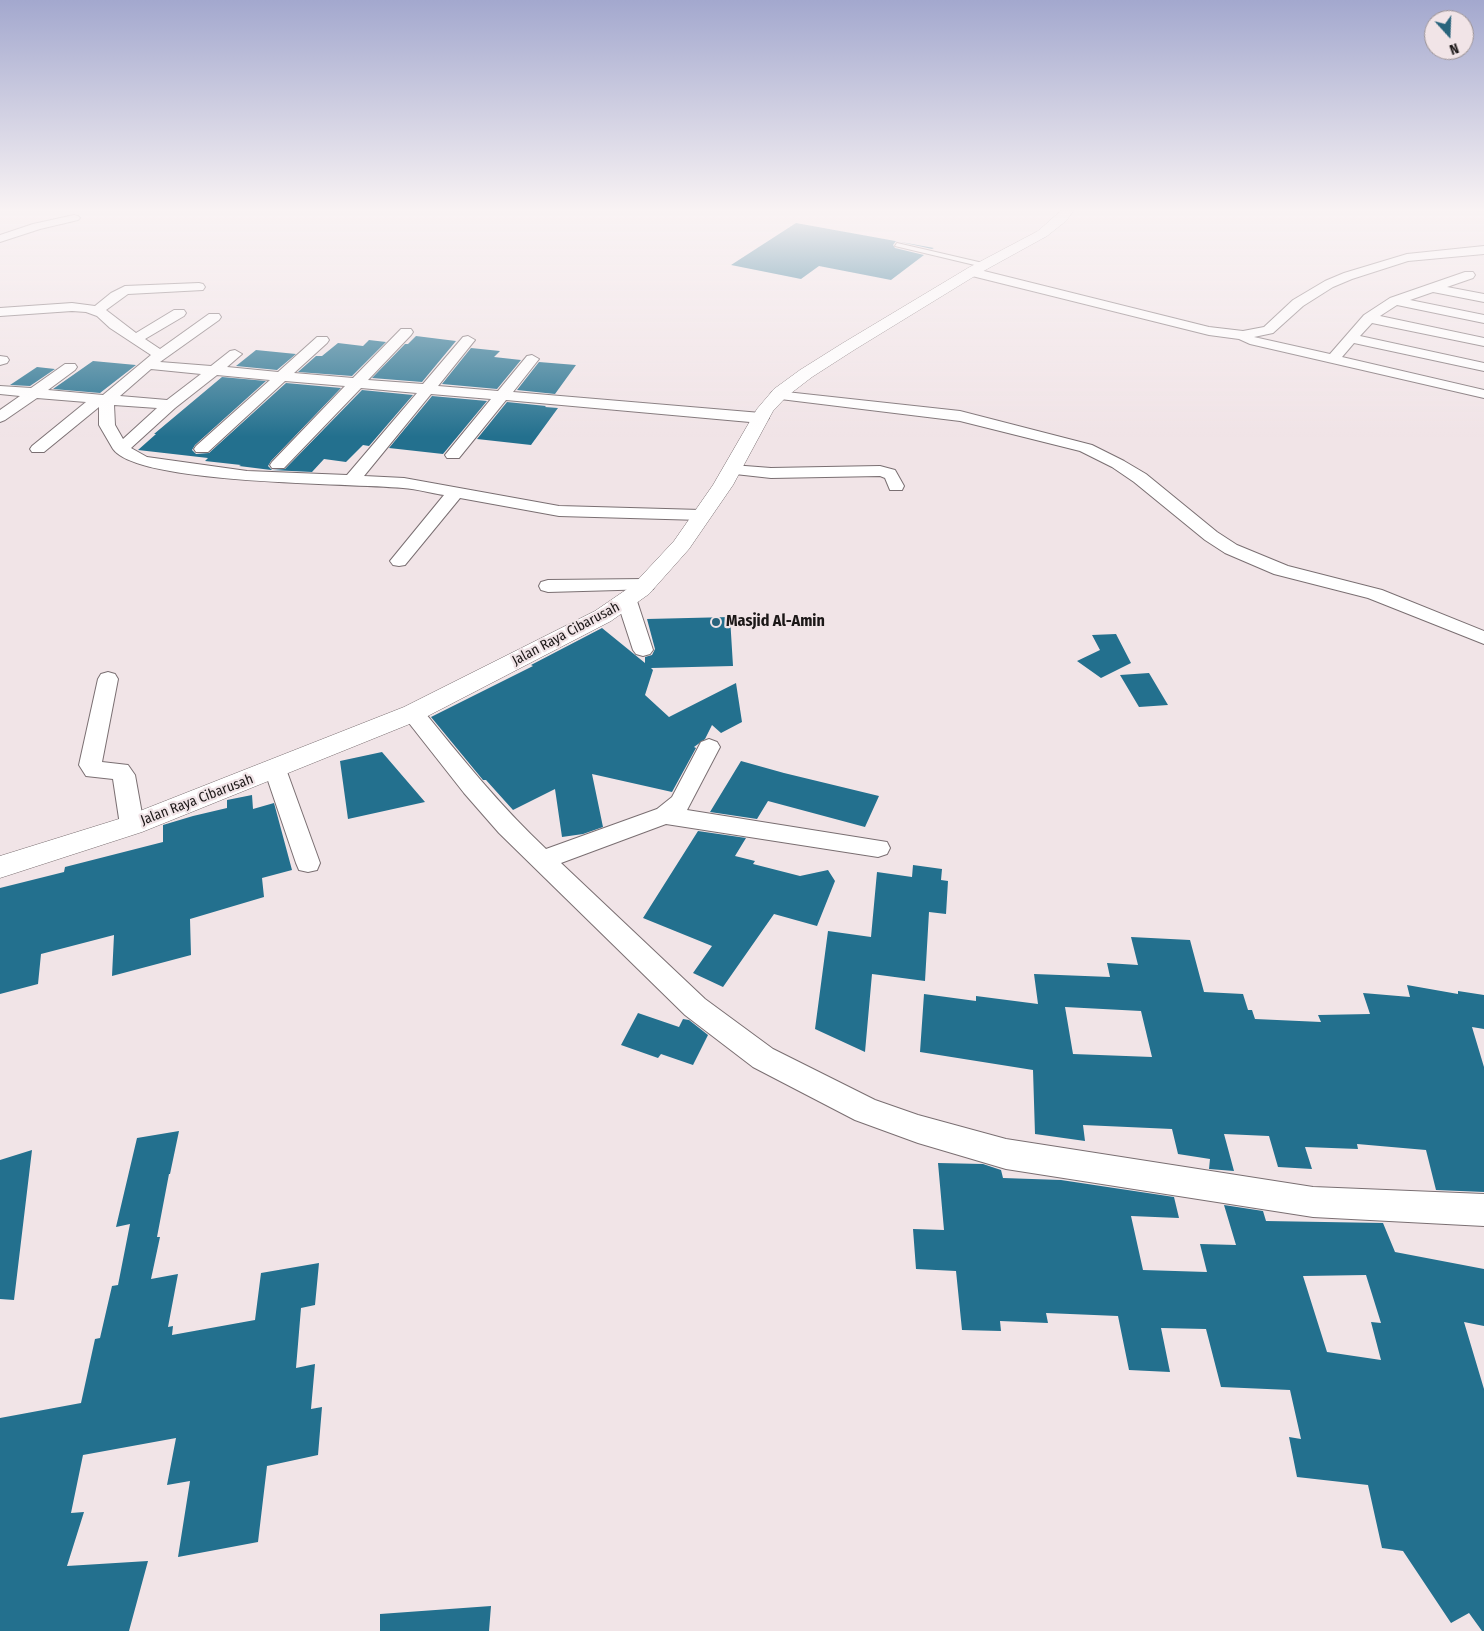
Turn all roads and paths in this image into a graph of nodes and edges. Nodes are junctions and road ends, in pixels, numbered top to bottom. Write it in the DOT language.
graph roads {
  1 [pos="951,285"];
  2 [pos="1037,285"];
  3 [pos="1327,285"];
  4 [pos="1436,285"];
  5 [pos="199,287"];
  6 [pos="1430,287"];
  7 [pos="1484,298"];
  8 [pos="1395,301"];
  9 [pos="97,311"];
  10 [pos="0,312"];
  11 [pos="179,312"];
  12 [pos="214,318"];
  13 [pos="1369,318"];
  14 [pos="1484,319"];
  15 [pos="406,332"];
  16 [pos="1243,335"];
  17 [pos="1350,338"];
  18 [pos="135,339"];
  19 [pos="322,340"];
  20 [pos="468,340"];
  21 [pos="1484,342"];
  22 [pos="234,354"];
  23 [pos="160,355"];
  24 [pos="532,359"];
  25 [pos="1333,359"];
  26 [pos="149,365"];
  27 [pos="70,367"];
  28 [pos="1484,367"];
  29 [pos="215,370"];
  30 [pos="284,376"];
  31 [pos="356,384"];
  32 [pos="0,390"];
  33 [pos="426,390"];
  34 [pos="33,393"];
  35 [pos="1484,394"];
  36 [pos="777,395"];
  37 [pos="501,396"];
  38 [pos="102,399"];
  39 [pos="170,405"];
  40 [pos="0,417"];
  41 [pos="761,418"];
  42 [pos="38,449"];
  43 [pos="121,449"];
  44 [pos="202,449"];
  45 [pos="453,455"];
  46 [pos="278,465"];
  47 [pos="732,470"];
  48 [pos="352,480"];
  49 [pos="896,486"];
  50 [pos="456,492"];
  51 [pos="701,515"];
  52 [pos="400,561"];
  53 [pos="646,585"];
  54 [pos="548,586"];
  55 [pos="627,601"];
  56 [pos="1484,638"];
  57 [pos="643,650"];
  58 [pos="108,679"];
  59 [pos="414,714"];
  60 [pos="709,747"];
  61 [pos="276,769"];
  62 [pos="665,815"];
  63 [pos="132,825"];
  64 [pos="878,848"];
  65 [pos="543,860"];
  66 [pos="308,863"];
  67 [pos="0,867"];
  68 [pos="1484,1210"];
  1 -- 36 [label="main road, Jalan Raya Cibarusah"];
  2 -- 16 [label="street"];
  3 -- 16 [label="street"];
  4 -- 6 [label="street"];
  5 -- 9 [label="street"];
  6 -- 7 [label="street"];
  6 -- 8 [label="street"];
  8 -- 13 [label="street"];
  8 -- 14 [label="street"];
  9 -- 10 [label="street"];
  9 -- 18 [label="street"];
  11 -- 18 [label="street"];
  12 -- 23 [label="street"];
  13 -- 17 [label="street"];
  13 -- 21 [label="street"];
  15 -- 31 [label="street"];
  16 -- 25 [label="street"];
  17 -- 25 [label="street"];
  17 -- 28 [label="street"];
  18 -- 23 [label="street"];
  19 -- 30 [label="street"];
  20 -- 33 [label="street"];
  22 -- 29 [label="street"];
  23 -- 26 [label="street"];
  24 -- 37 [label="street"];
  25 -- 35 [label="street"];
  26 -- 29 [label="street"];
  26 -- 38 [label="street"];
  27 -- 34 [label="street"];
  29 -- 30 [label="street"];
  29 -- 39 [label="street"];
  30 -- 31 [label="street"];
  30 -- 44 [label="street"];
  31 -- 33 [label="street"];
  31 -- 46 [label="street"];
  32 -- 34 [label="street"];
  33 -- 37 [label="street"];
  33 -- 48 [label="street"];
  34 -- 38 [label="street"];
  34 -- 40 [label="street"];
  36 -- 41 [label="main road, Jalan Raya Cibarusah"];
  36 -- 56 [label="street"];
  37 -- 41 [label="street"];
  37 -- 45 [label="street"];
  38 -- 39 [label="street"];
  38 -- 42 [label="street"];
  38 -- 43 [label="street"];
  39 -- 43 [label="street"];
  41 -- 47 [label="main road, Jalan Raya Cibarusah"];
  43 -- 48 [label="street"];
  47 -- 49 [label="street"];
  47 -- 51 [label="main road, Jalan Raya Cibarusah"];
  48 -- 50 [label="street"];
  50 -- 51 [label="street"];
  50 -- 52 [label="street"];
  51 -- 53 [label="main road, Jalan Raya Cibarusah"];
  53 -- 54 [label="street"];
  53 -- 55 [label="main road, Jalan Raya Cibarusah"];
  55 -- 57 [label="street"];
  55 -- 59 [label="main road, Jalan Raya Cibarusah"];
  58 -- 63 [label="street"];
  59 -- 61 [label="main road, Jalan Raya Cibarusah"];
  59 -- 65 [label="street"];
  60 -- 62 [label="street"];
  61 -- 63 [label="main road, Jalan Raya Cibarusah"];
  61 -- 66 [label="street"];
  62 -- 64 [label="street"];
  62 -- 65 [label="street"];
  63 -- 67 [label="main road, Jalan Raya Cibarusah"];
  65 -- 68 [label="street"];
}
